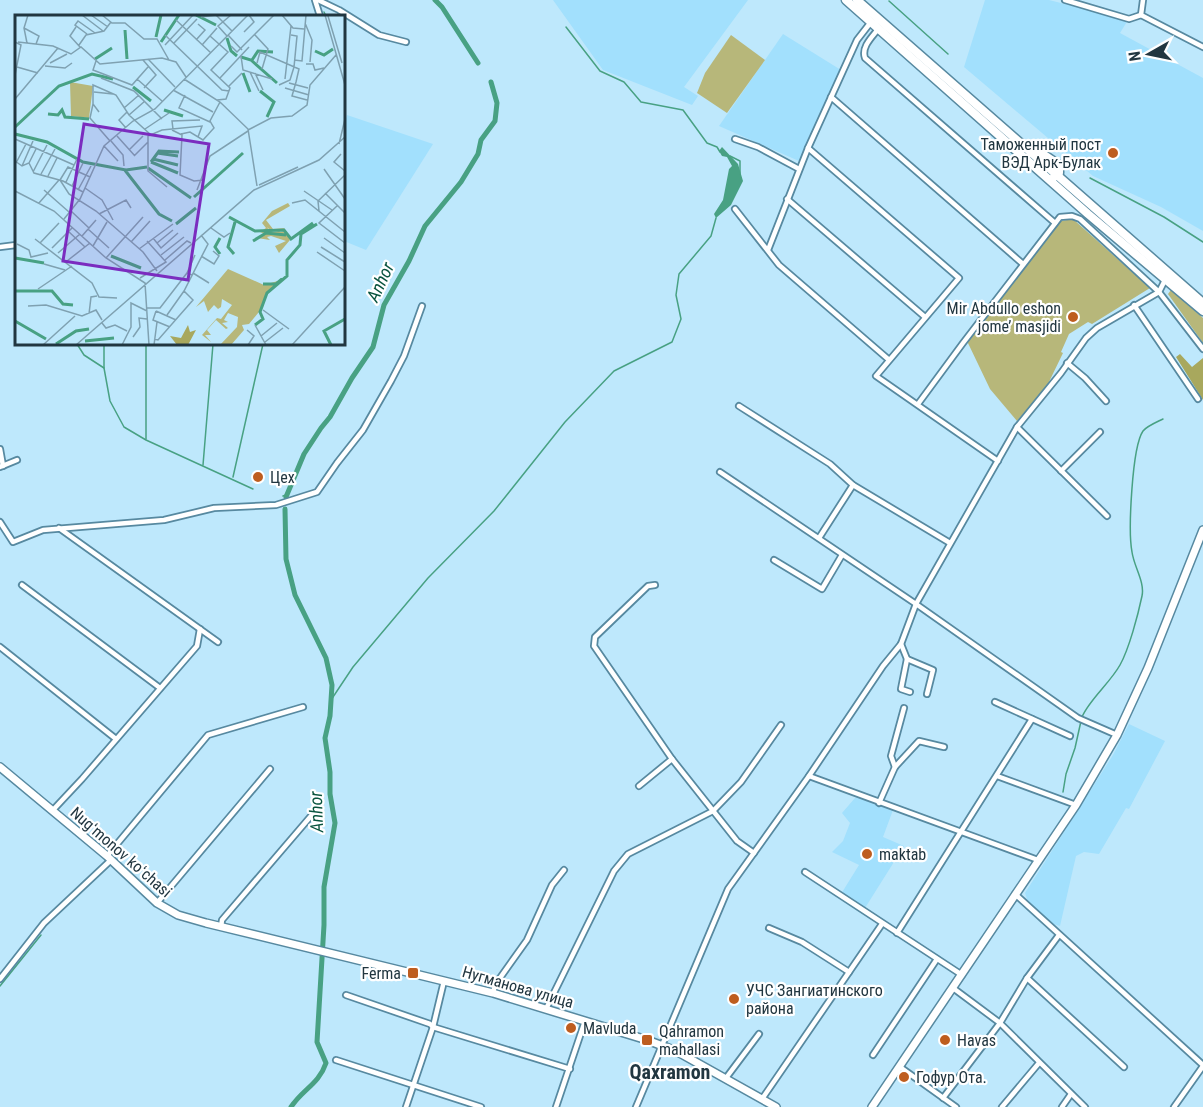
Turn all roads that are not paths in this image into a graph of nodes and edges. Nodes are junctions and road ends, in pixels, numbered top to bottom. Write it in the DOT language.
graph roads {
  1 [pos="317,0"];
  2 [pos="846,0"];
  3 [pos="857,0"];
  4 [pos="1065,0"];
  5 [pos="1143,0"];
  6 [pos="320,15"];
  7 [pos="1141,15"];
  8 [pos="871,21"];
  9 [pos="879,28"];
  10 [pos="406,42"];
  11 [pos="1203,47"];
  12 [pos="831,97"];
  13 [pos="998,124"];
  14 [pos="735,139"];
  15 [pos="808,148"];
  16 [pos="1044,168"];
  17 [pos="799,169"];
  18 [pos="1054,177"];
  19 [pos="787,199"];
  20 [pos="735,209"];
  21 [pos="1088,214"];
  22 [pos="1080,219"];
  23 [pos="1055,223"];
  24 [pos="15,245"];
  25 [pos="0,247"];
  26 [pos="768,250"];
  27 [pos="1023,264"];
  28 [pos="1166,279"];
  29 [pos="1159,292"];
  30 [pos="1203,303"];
  31 [pos="1134,305"];
  32 [pos="422,306"];
  33 [pos="1203,312"];
  34 [pos="925,317"];
  35 [pos="1203,349"];
  36 [pos="888,359"];
  37 [pos="1067,363"];
  38 [pos="1198,399"];
  39 [pos="1106,400"];
  40 [pos="918,404"];
  41 [pos="739,406"];
  42 [pos="1017,427"];
  43 [pos="1100,432"];
  44 [pos="0,449"];
  45 [pos="17,460"];
  46 [pos="998,461"];
  47 [pos="1,466"];
  48 [pos="1061,471"];
  49 [pos="720,472"];
  50 [pos="853,484"];
  51 [pos="1107,516"];
  52 [pos="0,522"];
  53 [pos="59,528"];
  54 [pos="1203,530"];
  55 [pos="819,538"];
  56 [pos="950,543"];
  57 [pos="842,555"];
  58 [pos="774,560"];
  59 [pos="22,585"];
  60 [pos="655,585"];
  61 [pos="916,604"];
  62 [pos="200,629"];
  63 [pos="218,642"];
  64 [pos="901,644"];
  65 [pos="0,647"];
  66 [pos="907,659"];
  67 [pos="160,688"];
  68 [pos="910,692"];
  69 [pos="927,694"];
  70 [pos="995,702"];
  71 [pos="303,707"];
  72 [pos="904,708"];
  73 [pos="1032,720"];
  74 [pos="782,725"];
  75 [pos="1117,735"];
  76 [pos="1070,736"];
  77 [pos="117,739"];
  78 [pos="944,747"];
  79 [pos="672,759"];
  80 [pos="0,767"];
  81 [pos="895,767"];
  82 [pos="270,769"];
  83 [pos="809,776"];
  84 [pos="996,776"];
  85 [pos="639,786"];
  86 [pos="879,803"];
  87 [pos="1076,805"];
  88 [pos="52,810"];
  89 [pos="713,811"];
  90 [pos="311,816"];
  91 [pos="960,832"];
  92 [pos="754,853"];
  93 [pos="109,858"];
  94 [pos="1038,860"];
  95 [pos="564,870"];
  96 [pos="805,872"];
  97 [pos="1015,894"];
  98 [pos="157,903"];
  99 [pos="882,924"];
  100 [pos="221,927"];
  101 [pos="769,928"];
  102 [pos="897,933"];
  103 [pos="1059,935"];
  104 [pos="308,947"];
  105 [pos="937,959"];
  106 [pos="849,972"];
  107 [pos="962,975"];
  108 [pos="1027,978"];
  109 [pos="0,979"];
  110 [pos="444,980"];
  111 [pos="953,988"];
  112 [pos="493,993"];
  113 [pos="346,995"];
  114 [pos="546,1009"];
  115 [pos="585,1021"];
  116 [pos="1000,1023"];
  117 [pos="433,1027"];
  118 [pos="759,1034"];
  119 [pos="662,1045"];
  120 [pos="873,1055"];
  121 [pos="336,1060"];
  122 [pos="1039,1063"];
  123 [pos="1203,1066"];
  124 [pos="900,1067"];
  125 [pos="1124,1067"];
  126 [pos="570,1069"];
  127 [pos="726,1078"];
  128 [pos="411,1085"];
  129 [pos="1071,1094"];
  130 [pos="943,1098"];
  131 [pos="762,1099"];
  132 [pos="406,1107"];
  133 [pos="481,1107"];
  134 [pos="556,1107"];
  135 [pos="636,1107"];
  136 [pos="776,1107"];
  137 [pos="872,1107"];
  138 [pos="956,1107"];
  139 [pos="1002,1107"];
  140 [pos="1062,1107"];
  141 [pos="1085,1107"];
  142 [pos="1174,1107"];
  1 -- 6 [label="street"];
  1 -- 10 [label="street"];
  2 -- 8 [label="highway"];
  3 -- 13 [label="highway"];
  4 -- 7 [label="street"];
  5 -- 7 [label="street"];
  7 -- 11 [label="street"];
  8 -- 9 [label="highway"];
  8 -- 12 [label="street"];
  9 -- 16 [label="highway"];
  9 -- 23 [label="street"];
  12 -- 15 [label="street"];
  12 -- 27 [label="street"];
  13 -- 16 [label="highway"];
  13 -- 18 [label="highway"];
  14 -- 17 [label="street"];
  15 -- 17 [label="street"];
  15 -- 34 [label="street"];
  16 -- 18 [label="highway"];
  17 -- 19 [label="street"];
  18 -- 21 [label="highway"];
  18 -- 30 [label="highway"];
  19 -- 26 [label="street"];
  19 -- 34 [label="street"];
  20 -- 26 [label="street"];
  21 -- 22 [label="street"];
  21 -- 28 [label="highway"];
  22 -- 23 [label="street"];
  22 -- 29 [label="street"];
  23 -- 27 [label="street"];
  24 -- 25 [label="street"];
  26 -- 36 [label="street"];
  27 -- 40 [label="street"];
  28 -- 29 [label="street"];
  28 -- 33 [label="highway"];
  29 -- 31 [label="street"];
  29 -- 35 [label="street"];
  31 -- 37 [label="street"];
  31 -- 38 [label="street"];
  32 -- 53 [label="street"];
  34 -- 36 [label="street"];
  36 -- 40 [label="street"];
  37 -- 39 [label="street"];
  37 -- 42 [label="street"];
  40 -- 46 [label="street"];
  41 -- 50 [label="street"];
  42 -- 46 [label="street"];
  42 -- 48 [label="street"];
  43 -- 48 [label="street"];
  44 -- 47 [label="street"];
  45 -- 47 [label="street"];
  46 -- 56 [label="street"];
  48 -- 51 [label="street"];
  49 -- 55 [label="street"];
  50 -- 55 [label="street"];
  50 -- 56 [label="street"];
  52 -- 53 [label="street"];
  53 -- 62 [label="street"];
  54 -- 75 [label="main road"];
  55 -- 57 [label="street"];
  56 -- 61 [label="street"];
  57 -- 58 [label="street"];
  57 -- 61 [label="street"];
  59 -- 67 [label="street"];
  60 -- 79 [label="street"];
  61 -- 64 [label="street"];
  61 -- 75 [label="street"];
  62 -- 63 [label="street"];
  62 -- 67 [label="street"];
  64 -- 66 [label="street"];
  64 -- 83 [label="street"];
  65 -- 77 [label="street"];
  66 -- 68 [label="street"];
  66 -- 69 [label="street"];
  67 -- 77 [label="street"];
  70 -- 73 [label="street"];
  71 -- 93 [label="street"];
  72 -- 81 [label="street"];
  73 -- 76 [label="street"];
  73 -- 84 [label="street"];
  74 -- 89 [label="street"];
  75 -- 87 [label="main road"];
  77 -- 88 [label="street"];
  78 -- 81 [label="street"];
  79 -- 85 [label="street"];
  79 -- 89 [label="street"];
  80 -- 88 [label="main road, Nugʻmonov koʻchasi"];
  81 -- 86 [label="street"];
  82 -- 98 [label="street"];
  83 -- 86 [label="street"];
  83 -- 92 [label="street"];
  84 -- 87 [label="street"];
  84 -- 91 [label="street"];
  86 -- 91 [label="street"];
  87 -- 94 [label="main road"];
  88 -- 93 [label="main road, Nugʻmonov koʻchasi"];
  89 -- 92 [label="street"];
  89 -- 114 [label="street"];
  90 -- 100 [label="street"];
  91 -- 94 [label="street"];
  91 -- 102 [label="street"];
  92 -- 119 [label="street"];
  93 -- 98 [label="main road, Nugʻmonov koʻchasi"];
  93 -- 109 [label="street"];
  94 -- 97 [label="main road"];
  95 -- 112 [label="street"];
  96 -- 99 [label="street"];
  97 -- 103 [label="street"];
  97 -- 107 [label="main road"];
  98 -- 100 [label="main road, Nugʻmonov koʻchasi"];
  99 -- 102 [label="street"];
  99 -- 106 [label="street"];
  100 -- 104 [label="main road, Nugʻmonov koʻchasi"];
  101 -- 106 [label="street"];
  102 -- 105 [label="street"];
  103 -- 108 [label="street"];
  103 -- 123 [label="street"];
  104 -- 110 [label="main road, Нугманова улица"];
  105 -- 107 [label="street"];
  105 -- 120 [label="street"];
  106 -- 131 [label="street"];
  107 -- 111 [label="main road"];
  108 -- 116 [label="street"];
  108 -- 125 [label="street"];
  110 -- 112 [label="main road, Нугманова улица"];
  110 -- 117 [label="street"];
  111 -- 116 [label="street"];
  111 -- 124 [label="main road"];
  112 -- 114 [label="main road, Нугманова улица"];
  113 -- 117 [label="street"];
  114 -- 115 [label="main road, Нугманова улица"];
  115 -- 119 [label="main road, Нугманова улица"];
  115 -- 126 [label="street"];
  116 -- 122 [label="street"];
  116 -- 130 [label="street"];
  117 -- 126 [label="street"];
  117 -- 128 [label="street"];
  118 -- 127 [label="street"];
  119 -- 127 [label="main road, Нугманова улица"];
  119 -- 135 [label="street"];
  121 -- 128 [label="street"];
  122 -- 129 [label="street"];
  122 -- 139 [label="street"];
  123 -- 142 [label="street"];
  124 -- 130 [label="street"];
  124 -- 137 [label="main road"];
  126 -- 134 [label="street"];
  127 -- 131 [label="main road, Нугманова улица"];
  128 -- 132 [label="street"];
  128 -- 133 [label="street"];
  129 -- 140 [label="street"];
  129 -- 141 [label="street"];
  130 -- 138 [label="street"];
  131 -- 136 [label="main road, Нугманова улица"];
}
